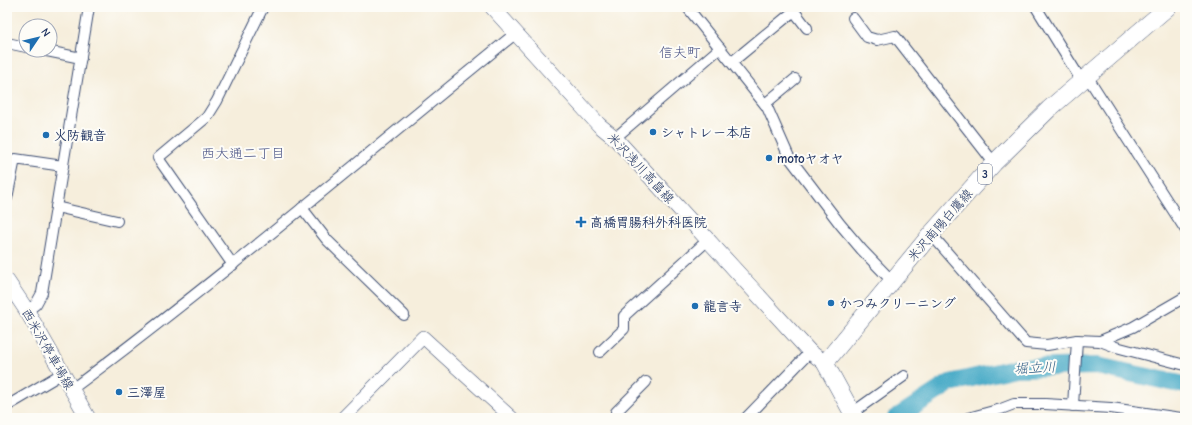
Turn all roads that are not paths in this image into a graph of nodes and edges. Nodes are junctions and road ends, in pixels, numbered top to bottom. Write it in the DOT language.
graph roads {
  1 [pos="89,7"];
  2 [pos="263,7"];
  3 [pos="492,7"];
  4 [pos="687,7"];
  5 [pos="1036,7"];
  6 [pos="1168,7"];
  7 [pos="853,18"];
  8 [pos="807,28"];
  9 [pos="516,33"];
  10 [pos="7,43"];
  11 [pos="18,45"];
  12 [pos="720,48"];
  13 [pos="58,53"];
  14 [pos="81,58"];
  15 [pos="732,62"];
  16 [pos="1084,78"];
  17 [pos="795,79"];
  18 [pos="765,104"];
  19 [pos="615,138"];
  20 [pos="994,163"];
  21 [pos="63,166"];
  22 [pos="7,198"];
  23 [pos="56,207"];
  24 [pos="302,208"];
  25 [pos="117,221"];
  26 [pos="1185,229"];
  27 [pos="931,234"];
  28 [pos="708,240"];
  29 [pos="233,265"];
  30 [pos="7,281"];
  31 [pos="892,282"];
  32 [pos="1185,296"];
  33 [pos="27,311"];
  34 [pos="404,315"];
  35 [pos="1100,341"];
  36 [pos="1077,342"];
  37 [pos="600,352"];
  38 [pos="810,352"];
  39 [pos="825,363"];
  40 [pos="1185,365"];
  41 [pos="63,374"];
  42 [pos="904,376"];
  43 [pos="646,382"];
  44 [pos="72,389"];
  45 [pos="7,406"];
  46 [pos="1073,406"];
  47 [pos="854,416"];
  48 [pos="88,418"];
  49 [pos="343,418"];
  50 [pos="512,418"];
  51 [pos="622,418"];
  52 [pos="746,418"];
  53 [pos="968,418"];
  54 [pos="1181,418"];
  1 -- 14 [label="street"];
  2 -- 29 [label="street"];
  3 -- 9 [label="main road, 米沢浅川高畠線"];
  4 -- 12 [label="street"];
  5 -- 16 [label="street"];
  6 -- 16 [label="main road, 米沢南陽白鷹線 / 3"];
  7 -- 20 [label="street"];
  8 -- 15 [label="street"];
  9 -- 19 [label="main road, 米沢浅川高畠線"];
  9 -- 24 [label="street"];
  10 -- 11 [label="street"];
  12 -- 15 [label="street"];
  12 -- 19 [label="street"];
  13 -- 14 [label="street"];
  14 -- 21 [label="street"];
  15 -- 18 [label="street"];
  16 -- 20 [label="main road, 米沢南陽白鷹線 / 3"];
  16 -- 26 [label="street"];
  17 -- 18 [label="street"];
  18 -- 31 [label="street"];
  19 -- 28 [label="main road, 米沢浅川高畠線"];
  20 -- 27 [label="main road, 米沢南陽白鷹線 / 3"];
  21 -- 22 [label="street"];
  21 -- 23 [label="street"];
  23 -- 25 [label="street"];
  23 -- 33 [label="street"];
  24 -- 29 [label="street"];
  24 -- 34 [label="street"];
  27 -- 31 [label="main road, 米沢南陽白鷹線 / 3"];
  27 -- 36 [label="street"];
  28 -- 37 [label="street"];
  28 -- 38 [label="main road, 米沢浅川高畠線"];
  29 -- 44 [label="street"];
  30 -- 33 [label="main road, 西米沢停車場線"];
  31 -- 39 [label="main road, 米沢南陽白鷹線 / 3"];
  32 -- 35 [label="street"];
  33 -- 41 [label="main road, 西米沢停車場線"];
  35 -- 36 [label="street"];
  35 -- 40 [label="street"];
  36 -- 46 [label="street"];
  38 -- 39 [label="main road, 米沢浅川高畠線"];
  38 -- 52 [label="street"];
  39 -- 47 [label="main road"];
  41 -- 44 [label="main road, 西米沢停車場線"];
  41 -- 45 [label="street"];
  42 -- 47 [label="street"];
  43 -- 51 [label="street"];
  44 -- 48 [label="main road, 西米沢停車場線"];
  46 -- 53 [label="street"];
  46 -- 54 [label="street"];
  49 -- 50 [label="street"];
}
